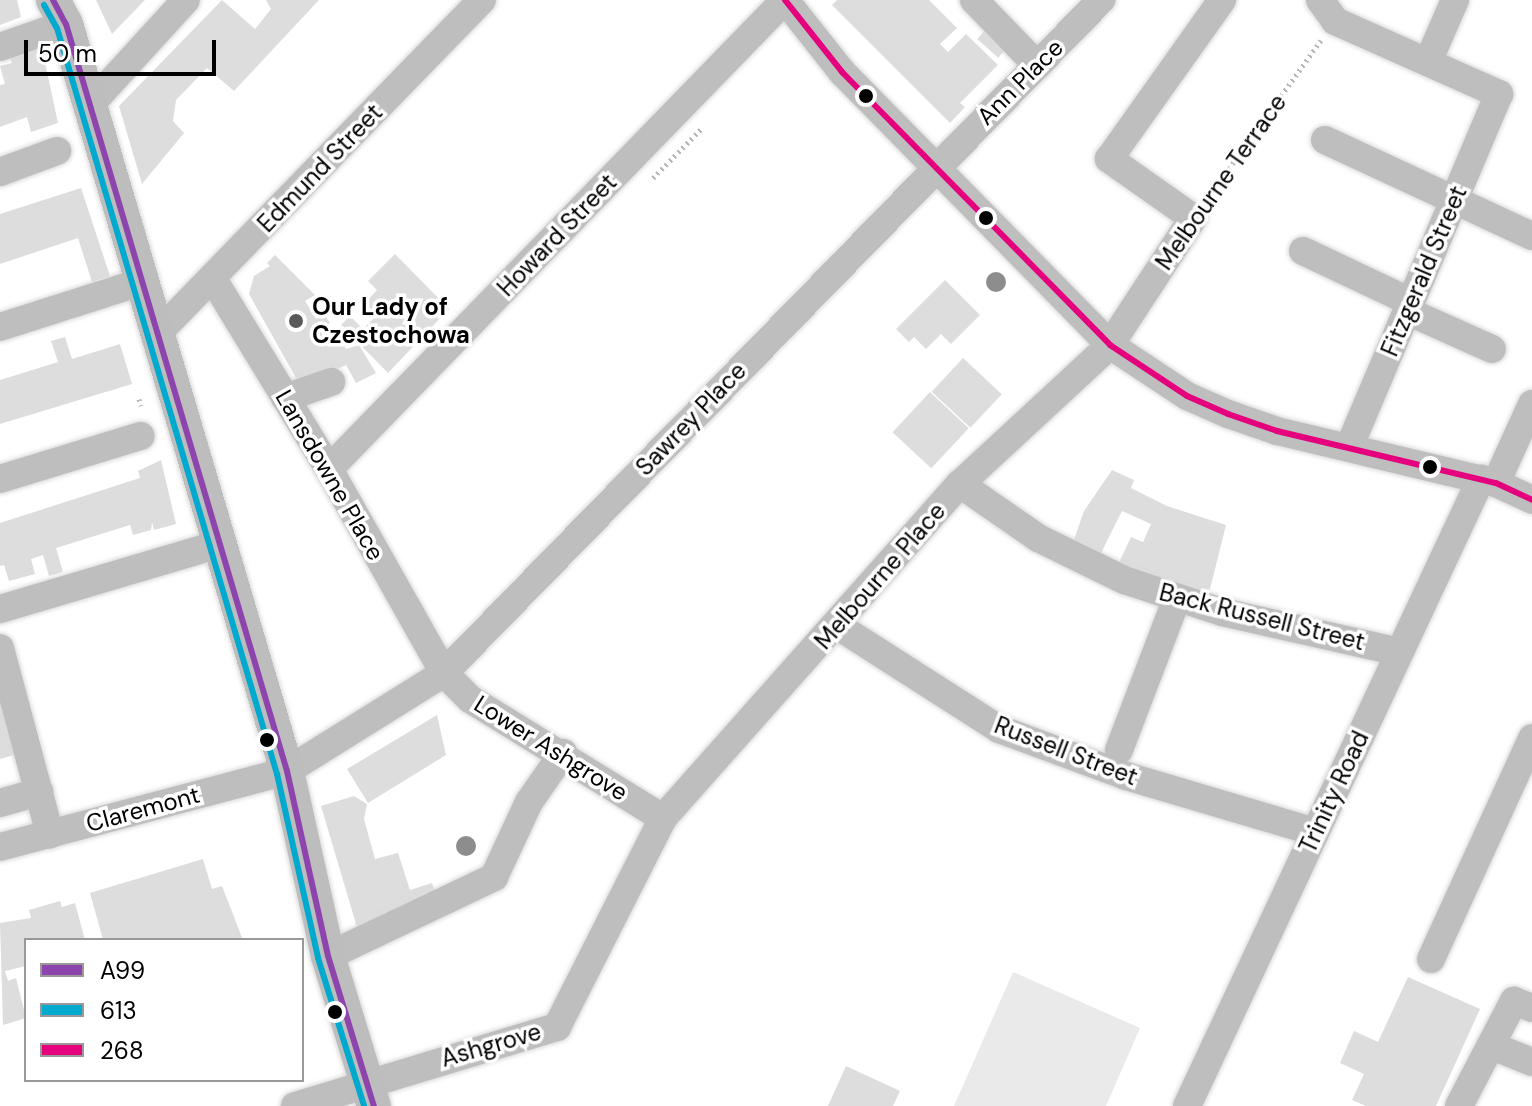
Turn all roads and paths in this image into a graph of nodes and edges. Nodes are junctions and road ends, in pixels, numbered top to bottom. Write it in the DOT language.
graph roads {
  1 [pos="186,0"];
  2 [pos="482,0"];
  3 [pos="785,0"];
  4 [pos="974,0"];
  5 [pos="1101,0"];
  6 [pos="1222,0"];
  7 [pos="1455,0"];
  8 [pos="62,8"];
  9 [pos="1328,11"];
  10 [pos="0,47"];
  11 [pos="1428,62"];
  12 [pos="1037,65"];
  13 [pos="90,105"];
  14 [pos="1325,140"];
  15 [pos="57,151"];
  16 [pos="938,165"];
  17 [pos="0,172"];
  18 [pos="1454,200"];
  19 [pos="1193,218"];
  20 [pos="1532,236"];
  21 [pos="1303,251"];
  22 [pos="213,279"];
  23 [pos="141,282"];
  24 [pos="1409,306"];
  25 [pos="0,327"];
  26 [pos="157,334"];
  27 [pos="1110,345"];
  28 [pos="1492,349"];
  29 [pos="331,382"];
  30 [pos="285,398"];
  31 [pos="139,399"];
  32 [pos="1532,404"];
  33 [pos="141,406"];
  34 [pos="141,436"];
  35 [pos="1349,447"];
  36 [pos="329,469"];
  37 [pos="0,479"];
  38 [pos="1488,481"];
  39 [pos="960,484"];
  40 [pos="1532,500"];
  41 [pos="220,544"];
  42 [pos="1177,598"];
  43 [pos="0,609"];
  44 [pos="838,626"];
  45 [pos="0,648"];
  46 [pos="1400,652"];
  47 [pos="444,673"];
  48 [pos="1532,738"];
  49 [pos="1119,750"];
  50 [pos="563,753"];
  51 [pos="287,771"];
  52 [pos="39,792"];
  53 [pos="0,803"];
  54 [pos="663,818"];
  55 [pos="1315,832"];
  56 [pos="50,834"];
  57 [pos="0,847"];
  58 [pos="328,956"];
  59 [pos="1431,959"];
  60 [pos="1532,1008"];
  61 [pos="1492,1046"];
  62 [pos="1532,1062"];
  63 [pos="371,1093"];
  64 [pos="295,1106"];
  65 [pos="1187,1106"];
  66 [pos="1459,1106"];
  1 -- 13 [label="street"];
  2 -- 22 [label="street, Edmund Street"];
  3 -- 16 [label="street"];
  3 -- 36 [label="street, Howard Street"];
  4 -- 12 [label="street"];
  5 -- 12 [label="street, Ann Place"];
  6 -- 19 [label="street"];
  7 -- 11 [label="street"];
  8 -- 10 [label="street"];
  8 -- 13 [label="main road"];
  9 -- 11 [label="street"];
  9 -- 19 [label="path, Melbourne Terrace"];
  11 -- 18 [label="street, Fitzgerald Street"];
  12 -- 16 [label="street, Ann Place"];
  13 -- 23 [label="main road"];
  14 -- 18 [label="street"];
  15 -- 17 [label="street"];
  16 -- 27 [label="street"];
  16 -- 47 [label="street, Sawrey Place"];
  18 -- 20 [label="street"];
  18 -- 24 [label="street, Fitzgerald Street"];
  19 -- 27 [label="street, Melbourne Terrace"];
  21 -- 24 [label="street"];
  22 -- 26 [label="street, Edmund Street"];
  22 -- 30 [label="street, Lansdowne Place"];
  23 -- 25 [label="street"];
  23 -- 26 [label="main road"];
  24 -- 28 [label="street"];
  24 -- 35 [label="street, Fitzgerald Street"];
  26 -- 41 [label="main road"];
  27 -- 35 [label="street"];
  27 -- 39 [label="street, Melbourne Place"];
  29 -- 30 [label="street"];
  30 -- 36 [label="street, Lansdowne Place"];
  31 -- 33 [label="path"];
  32 -- 38 [label="street, Trinity Road"];
  34 -- 37 [label="street"];
  35 -- 38 [label="street"];
  36 -- 47 [label="street, Lansdowne Place"];
  38 -- 40 [label="street"];
  38 -- 46 [label="street, Trinity Road"];
  39 -- 42 [label="street, Back Russell Street"];
  39 -- 44 [label="street, Melbourne Place"];
  41 -- 43 [label="street"];
  41 -- 51 [label="main road"];
  42 -- 46 [label="street, Back Russell Street"];
  42 -- 49 [label="street"];
  44 -- 54 [label="street, Melbourne Place"];
  44 -- 55 [label="street, Russell Street"];
  45 -- 52 [label="street"];
  46 -- 55 [label="street, Trinity Road"];
  47 -- 50 [label="street, Lower Ashgrove"];
  47 -- 51 [label="street, Sawrey Place"];
  48 -- 59 [label="street"];
  50 -- 54 [label="street, Lower Ashgrove"];
  50 -- 58 [label="street"];
  51 -- 56 [label="street, Claremont"];
  51 -- 58 [label="main road"];
  52 -- 53 [label="street"];
  52 -- 56 [label="street"];
  54 -- 63 [label="street, Ashgrove"];
  55 -- 65 [label="street, Trinity Road"];
  56 -- 57 [label="street, Claremont"];
  58 -- 63 [label="main road"];
  60 -- 61 [label="street"];
  61 -- 62 [label="street"];
  61 -- 66 [label="street"];
  63 -- 64 [label="street, Ashgrove"];
}
